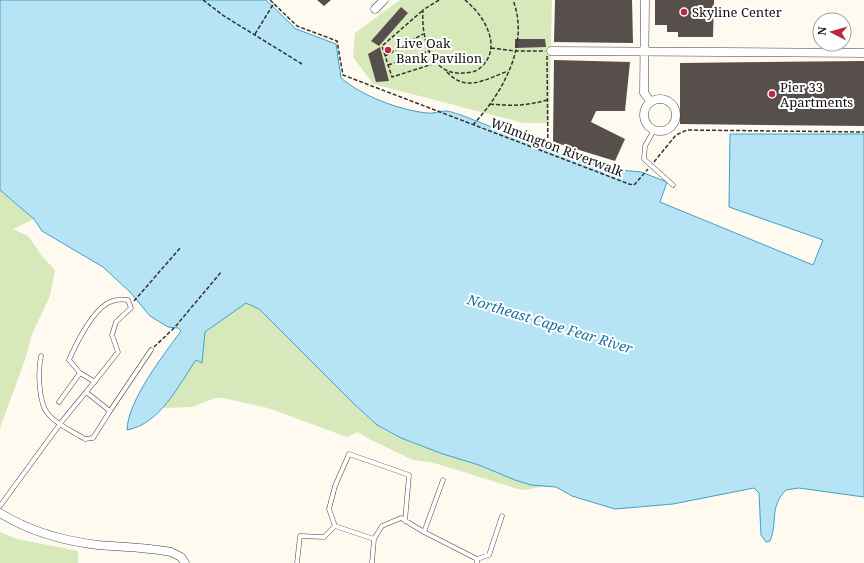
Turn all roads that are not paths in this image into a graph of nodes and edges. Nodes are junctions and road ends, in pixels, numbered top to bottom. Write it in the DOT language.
graph roads {
  1 [pos="384,0"];
  2 [pos="645,0"];
  3 [pos="374,9"];
  4 [pos="551,51"];
  5 [pos="644,51"];
  6 [pos="864,53"];
  7 [pos="651,102"];
  8 [pos="654,130"];
  9 [pos="673,185"];
  10 [pos="151,350"];
  11 [pos="41,356"];
  12 [pos="80,373"];
  13 [pos="95,382"];
  14 [pos="86,392"];
  15 [pos="59,402"];
  16 [pos="110,411"];
  17 [pos="61,424"];
  18 [pos="443,480"];
  19 [pos="0,506"];
  20 [pos="0,513"];
  21 [pos="502,516"];
  22 [pos="405,521"];
  23 [pos="335,526"];
  24 [pos="424,532"];
  25 [pos="374,539"];
  26 [pos="477,561"];
  27 [pos="185,563"];
  28 [pos="297,563"];
  29 [pos="372,563"];
  1 -- 3 [label="street"];
  2 -- 5 [label="street"];
  4 -- 5 [label="street"];
  5 -- 6 [label="street"];
  5 -- 7 [label="street"];
  7 -- 8 [label="street"];
  7 -- 8 [label="street"];
  8 -- 9 [label="lane"];
  10 -- 16 [label="lane"];
  11 -- 17 [label="lane"];
  12 -- 13 [label="lane"];
  12 -- 13 [label="lane"];
  12 -- 15 [label="lane"];
  13 -- 14 [label="lane"];
  14 -- 16 [label="lane"];
  14 -- 17 [label="lane"];
  16 -- 17 [label="lane"];
  17 -- 19 [label="lane"];
  18 -- 24 [label="lane"];
  20 -- 27 [label="street"];
  21 -- 26 [label="lane"];
  22 -- 23 [label="lane"];
  22 -- 24 [label="lane"];
  22 -- 25 [label="lane"];
  23 -- 25 [label="lane"];
  23 -- 28 [label="lane"];
  24 -- 26 [label="lane"];
  25 -- 29 [label="lane"];
}
